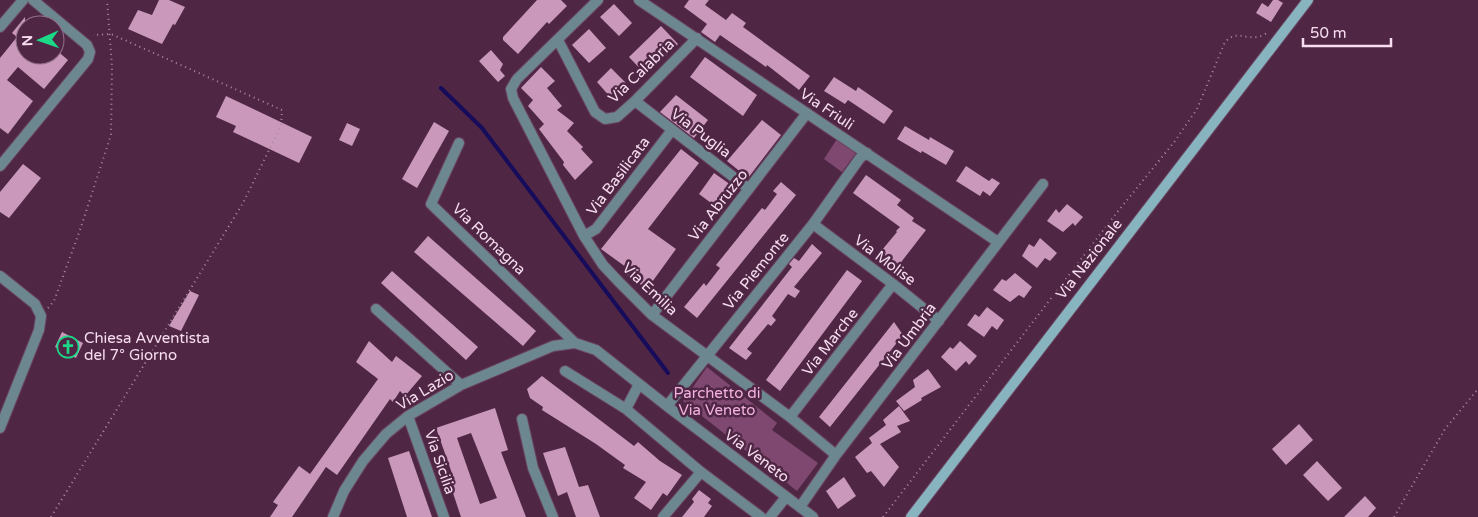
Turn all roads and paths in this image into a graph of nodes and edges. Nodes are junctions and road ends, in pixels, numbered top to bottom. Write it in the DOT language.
graph roads {
  1 [pos="23,0"];
  2 [pos="33,0"];
  3 [pos="107,0"];
  4 [pos="598,0"];
  5 [pos="639,0"];
  6 [pos="1308,0"];
  7 [pos="1274,26"];
  8 [pos="0,27"];
  9 [pos="111,34"];
  10 [pos="79,38"];
  11 [pos="697,38"];
  12 [pos="558,40"];
  13 [pos="636,101"];
  14 [pos="807,113"];
  15 [pos="672,130"];
  16 [pos="459,144"];
  17 [pos="867,153"];
  18 [pos="0,166"];
  19 [pos="1043,184"];
  20 [pos="749,189"];
  21 [pos="813,224"];
  22 [pos="584,236"];
  23 [pos="998,242"];
  24 [pos="0,276"];
  25 [pos="893,284"];
  26 [pos="376,309"];
  27 [pos="652,315"];
  28 [pos="41,316"];
  29 [pos="939,321"];
  30 [pos="575,342"];
  31 [pos="707,355"];
  32 [pos="565,371"];
  33 [pos="639,384"];
  34 [pos="461,385"];
  35 [pos="1478,389"];
  36 [pos="667,406"];
  37 [pos="626,409"];
  38 [pos="408,416"];
  39 [pos="790,417"];
  40 [pos="522,419"];
  41 [pos="0,428"];
  42 [pos="836,456"];
  43 [pos="701,472"];
  44 [pos="786,497"];
  45 [pos="800,507"];
  46 [pos="51,517"];
  47 [pos="333,517"];
  48 [pos="444,517"];
  49 [pos="553,517"];
  50 [pos="663,517"];
  51 [pos="761,517"];
  52 [pos="770,517"];
  53 [pos="814,517"];
  54 [pos="883,517"];
  55 [pos="911,517"];
  56 [pos="1394,517"];
  1 -- 8 [label="street"];
  2 -- 10 [label="street"];
  3 -- 9 [label="path"];
  4 -- 12 [label="street"];
  5 -- 11 [label="street, Via Friuli"];
  6 -- 55 [label="main road, Via Nazionale"];
  7 -- 54 [label="path"];
  9 -- 10 [label="path"];
  9 -- 28 [label="path"];
  9 -- 46 [label="path"];
  10 -- 18 [label="street"];
  11 -- 13 [label="street, Via Calabria"];
  11 -- 14 [label="street, Via Friuli"];
  12 -- 13 [label="street, Via Calabria"];
  12 -- 22 [label="street, Via Emilia"];
  13 -- 15 [label="street, Via Puglia"];
  14 -- 17 [label="street, Via Friuli"];
  14 -- 20 [label="street, Via Abruzzo"];
  15 -- 20 [label="street, Via Puglia"];
  15 -- 22 [label="street, Via Basilicata"];
  16 -- 30 [label="street, Via Romagna"];
  17 -- 21 [label="street, Via Piemonte"];
  17 -- 23 [label="street, Via Friuli"];
  19 -- 23 [label="street, Via Umbria"];
  20 -- 27 [label="street, Via Abruzzo"];
  21 -- 25 [label="street, Via Molise"];
  21 -- 31 [label="street, Via Piemonte"];
  22 -- 27 [label="street, Via Emilia"];
  23 -- 29 [label="street, Via Umbria"];
  24 -- 28 [label="street"];
  25 -- 29 [label="street, Via Molise"];
  25 -- 39 [label="street, Via Marche"];
  26 -- 34 [label="street"];
  27 -- 31 [label="street, Via Emilia"];
  28 -- 41 [label="street"];
  29 -- 42 [label="street, Via Umbria"];
  30 -- 33 [label="street, Via Veneto"];
  30 -- 34 [label="street, Via Lazio"];
  31 -- 36 [label="street, Via Piemonte"];
  31 -- 39 [label="street, Via Emilia"];
  32 -- 37 [label="street"];
  33 -- 36 [label="street, Via Veneto"];
  33 -- 37 [label="street"];
  34 -- 38 [label="street, Via Lazio"];
  35 -- 56 [label="path"];
  36 -- 44 [label="street, Via Veneto"];
  37 -- 43 [label="street"];
  38 -- 47 [label="street, Via Lazio"];
  38 -- 48 [label="street, Via Sicilia"];
  39 -- 42 [label="street, Via Emilia"];
  40 -- 49 [label="street"];
  42 -- 45 [label="street, Via Umbria"];
  43 -- 50 [label="street"];
  43 -- 51 [label="street"];
  44 -- 45 [label="street, Via Veneto"];
  44 -- 52 [label="street, Via Veneto"];
  45 -- 53 [label="street, Via Veneto"];
}
